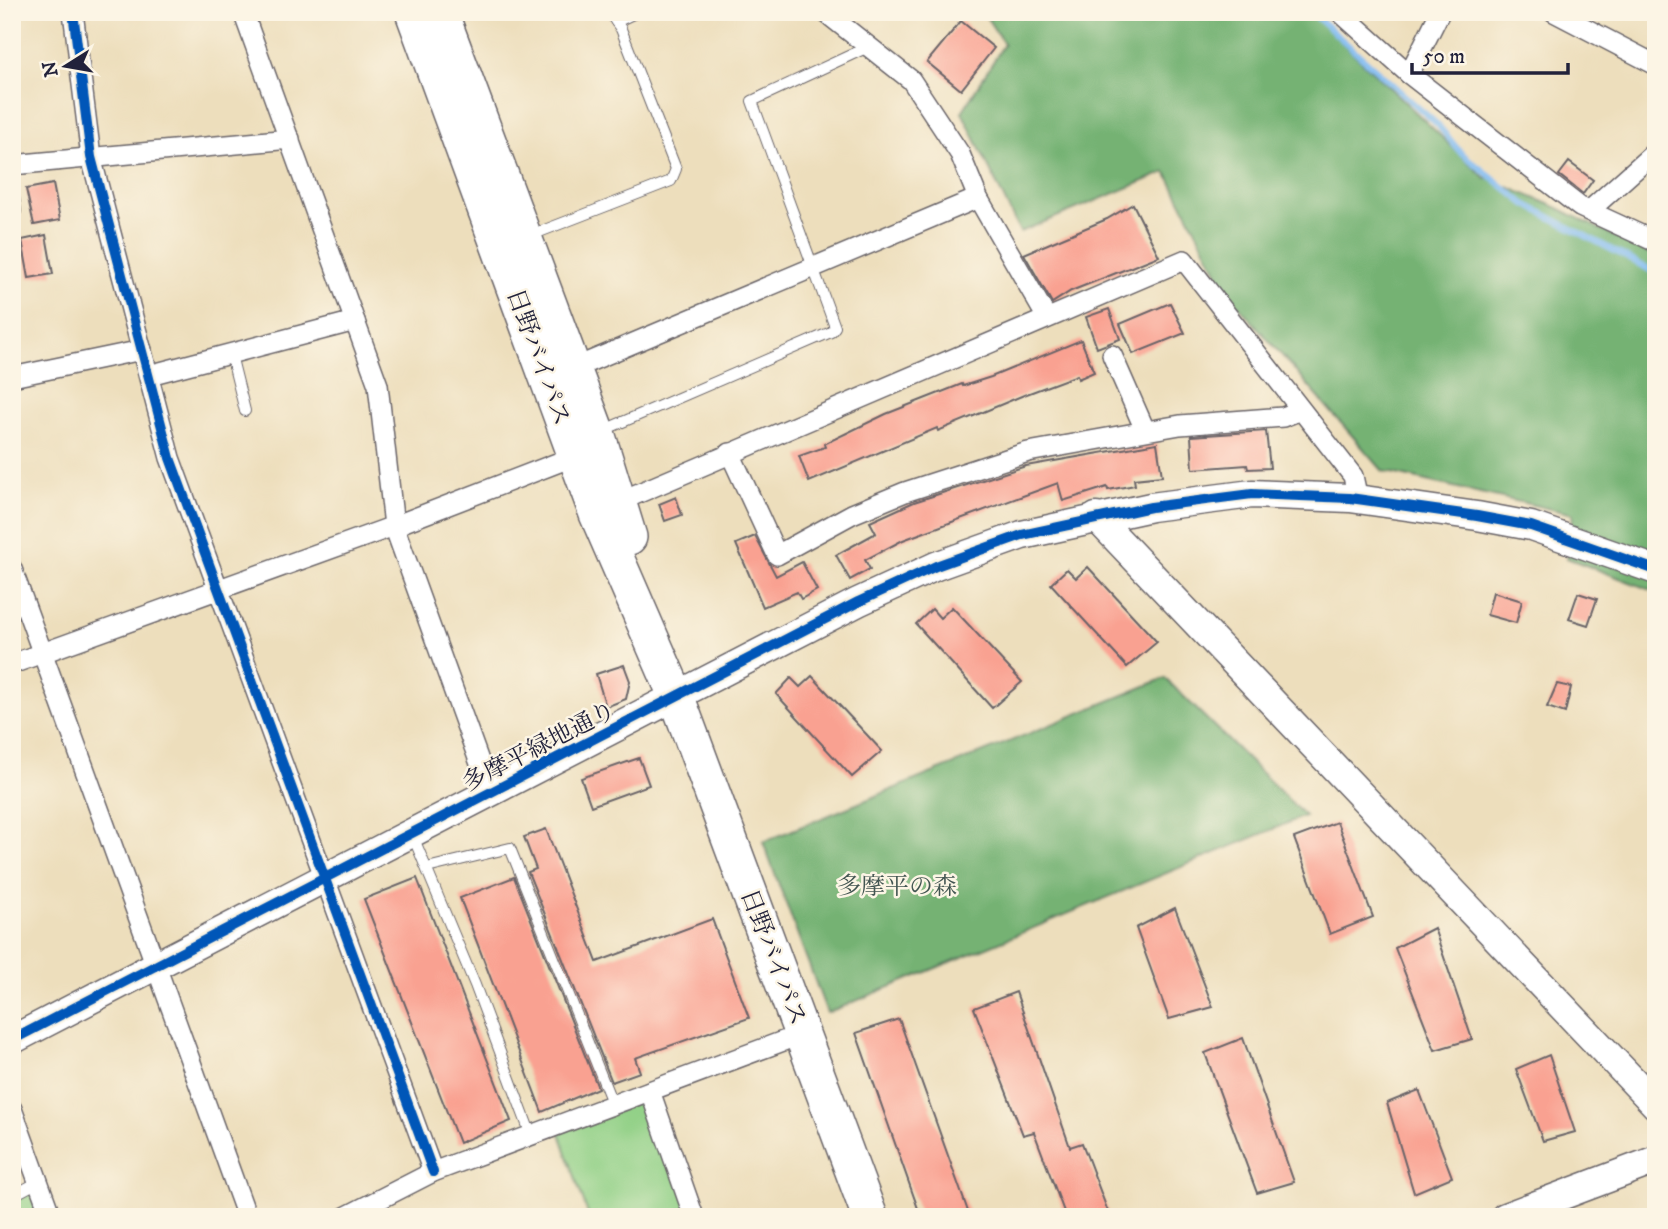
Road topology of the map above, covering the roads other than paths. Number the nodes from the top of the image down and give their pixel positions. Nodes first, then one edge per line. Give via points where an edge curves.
1 (73, 12) edge
2 (243, 12) edge
3 (413, 12) edge
4 (440, 12) edge
5 (609, 12) edge
6 (637, 12) edge
7 (825, 12) edge
8 (1340, 12) edge
9 (1440, 12) edge
10 (1554, 12) edge
11 (616, 22) junction
12 (868, 47) junction
13 (1656, 65) edge
14 (1409, 74) junction
15 (290, 139) junction
16 (1656, 151) edge
17 (91, 157) junction
18 (12, 164) edge
19 (12, 183) edge
20 (978, 198) junction
21 (1590, 210) junction
22 (16, 211) dead end
23 (524, 239) junction
24 (1656, 242) edge
25 (812, 267) junction
26 (1047, 318) junction
27 (355, 321) junction
28 (142, 350) junction
29 (231, 355) junction
30 (1112, 355) dead end
31 (572, 369) junction
32 (149, 375) junction
33 (12, 377) edge
34 (1301, 410) junction
35 (245, 411) dead end
36 (1145, 430) junction
37 (586, 444) junction
38 (730, 453) junction
39 (1358, 499) junction
40 (618, 502) junction
41 (1096, 517) junction
42 (394, 526) junction
43 (12, 569) edge
44 (1656, 570) edge
45 (219, 590) junction
46 (43, 654) junction
47 (12, 664) edge
48 (677, 698) junction
49 (491, 794) junction
50 (411, 834) junction
51 (427, 868) junction
52 (324, 880) junction
53 (157, 966) junction
54 (802, 1034) junction
55 (12, 1040) edge
56 (650, 1091) junction
57 (613, 1105) junction
58 (1656, 1105) edge
59 (12, 1109) edge
60 (531, 1135) junction
61 (1656, 1160) edge
62 (433, 1172) junction
63 (38, 1182) junction
64 (12, 1196) edge
65 (51, 1217) edge
66 (247, 1217) edge
67 (345, 1217) edge
68 (694, 1217) edge
69 (870, 1217) edge
70 (1505, 1217) edge

1 - 17 street
2 - 15 street
3 - 37 highway, 日野バイパス
4 - 23 highway, 日野バイパス
5 - 11 lane
6 - 11 lane
7 - 12 street
8 - 14 street
9 - 14 street
10 - 13 street
11 - 23 lane via 676,169 671,181
12 - 20 street via 911,80 960,154
12 - 25 lane via 752,101
14 - 21 street via 1580,207
15 - 17 street
15 - 27 street
16 - 21 street
17 - 18 street
17 - 28 street
19 - 22 lane
20 - 25 street
20 - 26 street
21 - 24 street
23 - 31 highway, 日野バイパス
25 - 31 street
25 - 37 lane via 835,327 831,332
26 - 34 street via 1184,260
26 - 38 street
27 - 29 street
27 - 42 street via 378,385
28 - 32 street
28 - 33 street
29 - 32 street
29 - 35 lane
30 - 36 street
31 - 37 highway, 日野バイパス
32 - 45 street via 170,458
34 - 36 street via 1283,417
34 - 39 street via 1353,476
36 - 38 street via 1028,452 962,472 852,514 776,555
37 - 40 highway, 日野バイパス
37 - 42 street
37 - 48 highway, 日野バイパス
38 - 40 street
39 - 41 street, 多摩平緑地通り via 1252,494
39 - 44 street, 多摩平緑地通り via 1531,526
40 - 48 highway, 日野バイパス
41 - 48 street, 多摩平緑地通り via 1022,535 936,566
41 - 58 street
42 - 45 street
42 - 49 street
43 - 46 street
45 - 46 street
45 - 52 street
46 - 47 street
46 - 53 street
48 - 49 street, 多摩平緑地通り
48 - 54 highway, 日野バイパス
49 - 50 street, 多摩平緑地通り
50 - 51 lane
50 - 52 street, 多摩平緑地通り
51 - 57 lane via 510,848
51 - 60 lane
52 - 53 street, 多摩平緑地通り
52 - 62 street
53 - 55 street, 多摩平緑地通り
53 - 66 street
54 - 56 street
54 - 69 highway, 日野バイパス
56 - 57 street
56 - 68 street
57 - 60 street
59 - 63 street
60 - 62 street
61 - 70 street
62 - 67 street
63 - 64 lane
63 - 65 street

